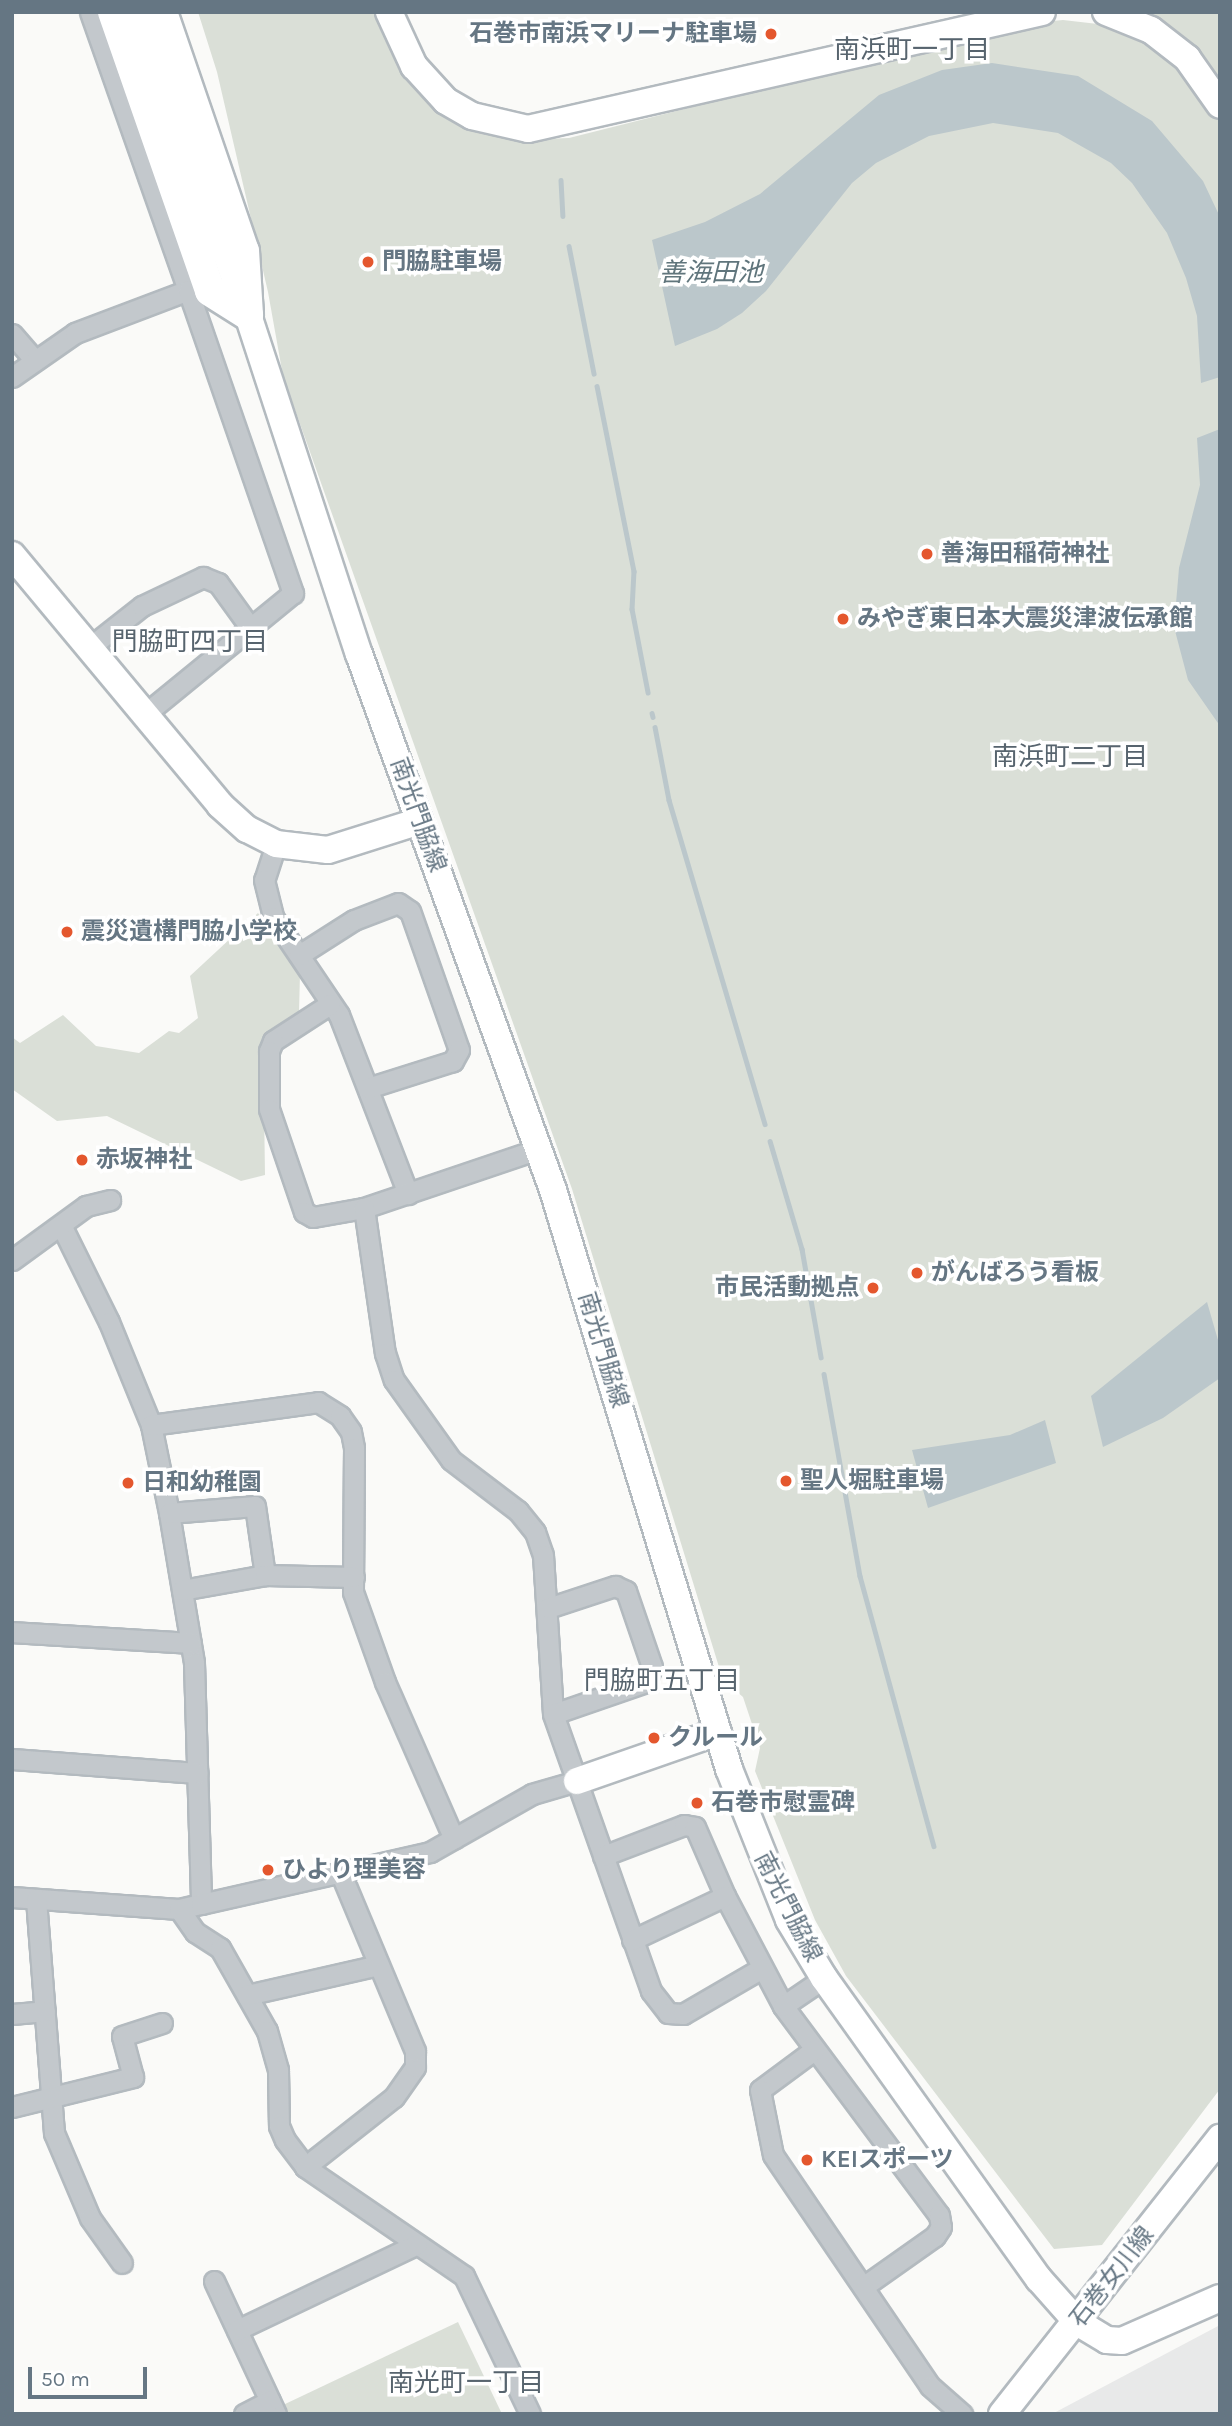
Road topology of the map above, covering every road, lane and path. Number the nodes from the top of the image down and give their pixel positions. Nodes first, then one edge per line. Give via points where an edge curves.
1 (90, 12) edge
2 (113, 12) edge
3 (139, 12) edge
4 (162, 12) edge
5 (389, 12) edge
6 (1042, 12) edge
7 (1106, 12) edge
8 (1220, 105) edge
9 (188, 290) junction
10 (248, 315) junction
11 (12, 334) edge
12 (35, 360) junction
13 (12, 377) edge
14 (12, 555) edge
15 (251, 629) junction
16 (90, 647) junction
17 (145, 714) junction
18 (420, 821) junction
19 (276, 844) junction
20 (299, 954) junction
21 (330, 1004) junction
22 (368, 1088) junction
23 (538, 1149) junction
24 (408, 1194) junction
25 (110, 1200) dead end
26 (364, 1208) junction
27 (61, 1225) junction
28 (12, 1260) edge
29 (151, 1425) junction
30 (169, 1513) junction
31 (265, 1575) junction
32 (354, 1577) junction
33 (182, 1590) junction
34 (548, 1608) junction
35 (12, 1632) edge
36 (191, 1643) junction
37 (554, 1714) junction
38 (718, 1732) junction
39 (12, 1759) edge
40 (197, 1773) junction
41 (576, 1781) junction
42 (454, 1839) junction
43 (603, 1856) junction
44 (340, 1872) junction
45 (725, 1896) junction
46 (12, 1897) edge
47 (36, 1899) junction
48 (201, 1904) junction
49 (179, 1909) junction
50 (632, 1940) junction
51 (379, 1965) junction
52 (762, 1968) junction
53 (824, 1978) junction
54 (247, 1996) junction
55 (783, 2006) junction
56 (45, 2011) junction
57 (12, 2014) edge
58 (162, 2023) dead end
59 (814, 2050) junction
60 (52, 2099) junction
61 (12, 2107) edge
62 (1220, 2138) edge
63 (305, 2167) junction
64 (417, 2244) junction
65 (122, 2263) dead end
66 (214, 2281) dead end
67 (863, 2287) junction
68 (1220, 2298) edge
69 (1077, 2322) junction
70 (237, 2330) junction
71 (273, 2408) edge
72 (244, 2414) edge
73 (530, 2414) edge
74 (962, 2414) edge
75 (1002, 2414) edge

1 - 9 street
2 - 10 main road via 210,291
3 - 10 street, 南光門脇線
4 - 10 main road via 244,251
5 - 6 street via 414,66 446,101 472,116 528,129
7 - 8 street via 1152,30 1187,58
9 - 12 street via 75,333
9 - 15 street via 293,593
10 - 18 street, 南光門脇線 via 347,619
11 - 12 street
12 - 13 street
14 - 16 street
15 - 16 street via 218,583 203,577 142,606
15 - 17 street
16 - 17 street
17 - 19 street via 231,816
18 - 19 street via 339,848 305,850
18 - 23 street, 南光門脇線
19 - 20 street via 264,880 265,896 272,917
20 - 21 street
20 - 22 street via 354,920 398,903 410,911 459,1050 453,1061
21 - 22 street via 339,1015
21 - 26 street via 273,1041 269,1110 304,1212 313,1217
22 - 24 street
23 - 24 street
23 - 38 street, 南光門脇線 via 620,1401
24 - 26 street
25 - 27 street via 86,1206
26 - 34 street via 385,1353 394,1380 451,1460 519,1511 535,1532 543,1555
27 - 28 street
27 - 29 street via 109,1322
29 - 30 street
29 - 32 street via 318,1402 328,1406 351,1432 354,1448
30 - 31 street via 255,1506
30 - 33 street
31 - 32 street
31 - 33 street
32 - 42 street via 353,1592 385,1682
33 - 36 street
34 - 37 street
34 - 37 street via 615,1586 626,1591 652,1667 646,1682
35 - 36 street
36 - 40 street
37 - 41 street
38 - 41 street
38 - 53 street, 南光門脇線 via 765,1869
39 - 40 street
40 - 48 street
41 - 42 street via 532,1794
41 - 43 street
42 - 44 street via 414,1857
43 - 45 street via 684,1825 695,1827
43 - 50 street
44 - 48 street
44 - 51 street
45 - 50 street
45 - 52 street
46 - 47 street
47 - 49 street
47 - 56 street
48 - 49 street
49 - 54 street via 195,1932 220,1948
50 - 52 street via 651,1991 668,2012 683,2014
51 - 54 street
51 - 63 street via 415,2051 415,2067 394,2097
52 - 55 street
53 - 55 street
53 - 69 street, 南光門脇線 via 1039,2280
54 - 63 street via 267,2031 278,2070 279,2126
55 - 59 street
56 - 57 street
56 - 60 street
58 - 60 street via 122,2036 133,2077
59 - 67 street via 760,2090 773,2155
59 - 67 street via 939,2215 941,2227 935,2236
60 - 61 street
60 - 65 street via 54,2133 90,2218
62 - 69 street, 石巻女川線
63 - 64 street
64 - 70 street
64 - 73 street via 464,2276
66 - 70 street
67 - 74 street via 930,2386
68 - 69 street, 南光門脇線 via 1122,2341 1107,2340
69 - 75 street, 石巻女川線
70 - 71 street
71 - 72 street

